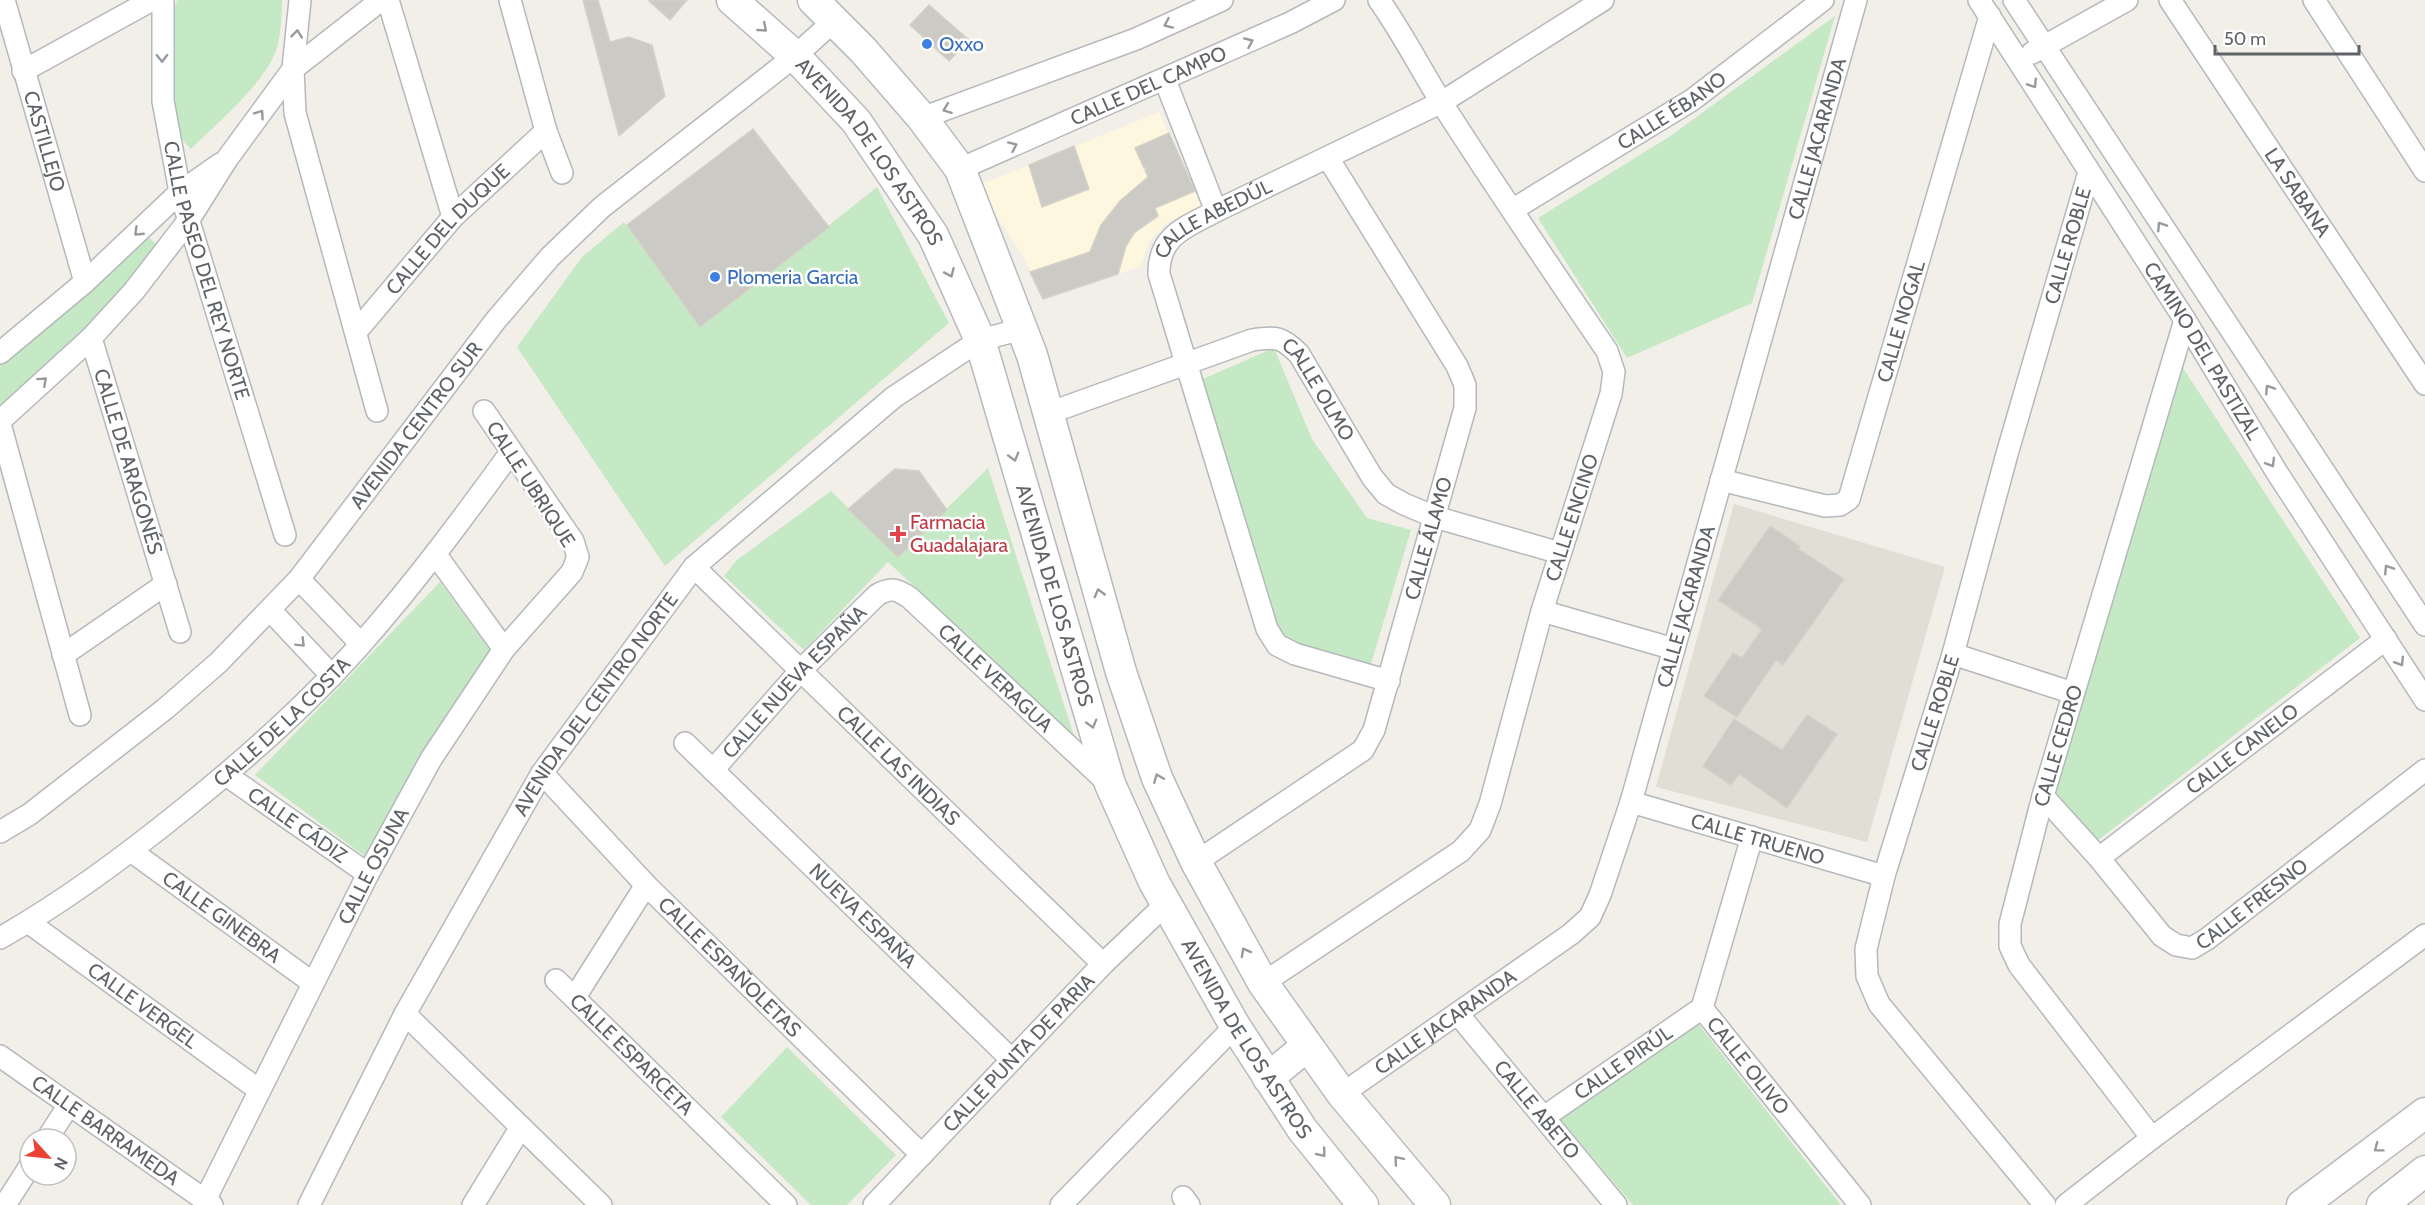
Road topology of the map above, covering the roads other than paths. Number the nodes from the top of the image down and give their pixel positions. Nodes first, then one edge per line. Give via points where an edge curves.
1 (4, 0) edge
2 (152, 0) edge
3 (163, 0) edge
4 (300, 0) edge
5 (381, 0) edge
6 (388, 0) edge
7 (510, 0) edge
8 (732, 0) edge
9 (1221, 0) edge
10 (1334, 0) edge
11 (1379, 0) edge
12 (1604, 0) edge
13 (1823, 0) edge
14 (1856, 0) edge
15 (2014, 0) edge
16 (2127, 0) edge
17 (2170, 0) edge
18 (2314, 0) edge
19 (1984, 8) edge
20 (824, 10) edge
21 (2043, 47) junction
22 (795, 56) junction
23 (2018, 60) junction
24 (293, 69) junction
25 (23, 71) junction
26 (1165, 80) junction
27 (1442, 102) junction
28 (922, 118) junction
29 (546, 130) junction
30 (1328, 158) junction
31 (226, 159) junction
32 (960, 169) junction
33 (2425, 171) edge
34 (2090, 172) junction
35 (562, 173) dead end
36 (180, 192) junction
37 (1512, 210) junction
38 (1216, 211) junction
39 (453, 217) junction
40 (188, 221) junction
41 (85, 282) junction
42 (2185, 320) junction
43 (1022, 329) junction
44 (356, 332) junction
45 (91, 338) junction
46 (980, 340) junction
47 (0, 353) edge
48 (1188, 365) junction
49 (2425, 384) edge
50 (377, 411) dead end
51 (484, 411) dead end
52 (1049, 413) junction
53 (0, 422) edge
54 (511, 452) junction
55 (1721, 480) junction
56 (1435, 517) junction
57 (285, 535) dead end
58 (1560, 553) junction
59 (436, 555) junction
60 (578, 557) joint
61 (694, 567) junction
62 (299, 579) junction
63 (166, 584) junction
64 (877, 594) joint
65 (270, 610) junction
66 (1542, 611) junction
67 (2423, 619) edge
68 (180, 632) dead end
69 (2386, 639) junction
70 (361, 644) junction
71 (504, 649) junction
72 (1674, 649) junction
73 (1953, 654) junction
74 (63, 655) junction
75 (801, 670) junction
76 (332, 676) junction
77 (1389, 681) junction
78 (2073, 693) junction
79 (2425, 700) edge
80 (80, 716) dead end
81 (685, 743) dead end
82 (713, 770) junction
83 (2425, 770) edge
84 (543, 773) junction
85 (226, 775) junction
86 (1110, 784) junction
87 (2043, 796) junction
88 (1631, 802) junction
89 (0, 832) edge
90 (1752, 837) junction
91 (131, 851) junction
92 (2099, 858) junction
93 (1196, 862) junction
94 (368, 874) junction
95 (1884, 876) junction
96 (646, 885) junction
97 (1166, 904) junction
98 (28, 922) junction
99 (2425, 935) edge
100 (0, 938) edge
101 (1103, 964) junction
102 (556, 980) dead end
103 (313, 983) junction
104 (1263, 983) junction
105 (575, 997) junction
106 (1702, 1008) junction
107 (405, 1014) junction
108 (1458, 1014) junction
109 (1235, 1026) junction
110 (1307, 1046) junction
111 (0, 1056) edge
112 (1012, 1060) junction
113 (1268, 1078) junction
114 (259, 1090) junction
115 (1342, 1094) junction
116 (69, 1105) junction
117 (2425, 1113) edge
118 (1544, 1117) junction
119 (55, 1127) edge
120 (521, 1127) junction
121 (2152, 1138) junction
122 (922, 1155) junction
123 (2425, 1171) edge
124 (18, 1185) edge
125 (208, 1203) edge
126 (1857, 1204) edge
127 (5, 1205) edge
128 (309, 1205) edge
129 (473, 1205) edge
130 (601, 1205) edge
131 (786, 1205) edge
132 (874, 1205) edge
133 (1061, 1205) edge
134 (1363, 1205) edge
135 (1435, 1205) edge
136 (1616, 1205) edge
137 (2045, 1205) edge
138 (2066, 1205) edge
139 (2302, 1205) edge
140 (2382, 1205) edge

1 - 25 street, CASTILLEJO
2 - 25 street
3 -> 36 street, CALLE PASEO DEL REY NORTE via 163,101
24 -> 4 street
5 - 24 street
6 - 39 street
7 - 29 street
8 -> 22 main road, AVENIDA DE LOS ASTROS
9 -> 28 street via 1136,39
26 -> 10 street, CALLE DEL CAMPO
11 - 27 street, CALLE ENCINO
12 - 27 street, CALLE ABEDÚL
13 - 37 street, CALLE ÉBANO via 1692,100
14 - 55 street, CALLE JACARANDA
15 - 21 street, CAMINO DEL PASTIZAL
16 - 21 street
17 - 49 street, LA SABANA
18 - 33 street
19 - 23 street, CAMINO DEL PASTIZAL
19 - 55 street, CALLE NOGAL via 1849,499 1840,506 1825,506
20 - 22 street, AVENIDA CENTRO SUR
20 - 28 main road
21 - 23 street
67 -> 21 street, CAMINO DEL PASTIZAL
22 -> 46 main road, AVENIDA DE LOS ASTROS via 856,121 933,235
22 - 62 street, AVENIDA CENTRO SUR via 602,207 549,257 496,320
23 -> 34 street, CAMINO DEL PASTIZAL
31 -> 24 street
24 - 44 street via 295,113
25 - 41 street, CASTILLEJO
32 -> 26 street, CALLE DEL CAMPO
26 - 38 street
27 - 30 street, CALLE ABEDÚL
27 - 37 street, CALLE ENCINO
28 - 32 main road
29 - 35 street
29 - 39 street, CALLE DEL DUQUE
30 - 38 street, CALLE ABEDÚL
30 - 56 street, CALLE ÁLAMO via 1457,366 1465,386 1465,408
31 - 36 street
31 - 40 street
32 - 43 main road
34 - 42 street, CAMINO DEL PASTIZAL
34 - 73 street, CALLE ROBLE
36 - 40 street, CALLE PASEO DEL REY NORTE
36 -> 41 street
37 - 58 street, CALLE ENCINO via 1607,351 1614,372 1611,394
38 - 48 street, CALLE ABEDÚL via 1169,239 1159,262 1159,274
39 - 44 street, CALLE DEL DUQUE
40 - 45 street via 134,291
40 - 57 street, CALLE PASEO DEL REY NORTE
41 - 47 street
42 -> 69 street, CAMINO DEL PASTIZAL via 2276,471
42 - 78 street, CALLE CEDRO
43 - 46 street, AVENIDA DEL CENTRO NORTE
43 - 52 main road
44 - 50 street
53 -> 45 street
45 - 63 street, CALLE DE ARAGONÉS
46 - 61 street, AVENIDA DEL CENTRO NORTE via 871,415
46 -> 86 main road, AVENIDA DE LOS ASTROS
48 - 52 street, CALLE OLMO
48 - 56 street, CALLE OLMO via 1252,340 1270,336 1286,341 1299,354 1371,477 1386,494
48 - 77 street, CALLE ABEDÚL via 1267,629 1277,645 1295,654
51 - 54 street, CALLE UBRIQUE
93 -> 52 main road via 1157,778 1121,672
53 - 74 street
54 - 59 street, CALLE DE LA COSTA
54 - 60 street, CALLE UBRIQUE via 573,541
55 - 72 street, CALLE JACARANDA
56 - 58 street, CALLE OLMO
56 - 77 street, CALLE ÁLAMO
58 - 66 street, CALLE ENCINO
59 - 70 street, CALLE DE LA COSTA
59 - 71 street
60 - 71 street, CALLE OSUNA via 572,572
61 - 75 street, CALLE LAS INDIAS
61 - 84 street, AVENIDA DEL CENTRO NORTE
62 - 65 street, AVENIDA CENTRO SUR
62 - 70 street
63 - 68 street, CALLE DE ARAGONÉS
63 - 74 street
64 - 75 street, CALLE NUEVA ESPAÑA
64 - 86 street, CALLE VERAGUA via 898,589 910,598
65 -> 76 street
65 - 89 street, AVENIDA CENTRO SUR via 165,709 30,814
66 - 72 street
66 - 104 street, CALLE ENCINO via 1480,830 1461,851
69 -> 79 street, CAMINO DEL PASTIZAL
69 - 92 street, CALLE CANELO
70 - 76 street, CALLE DE LA COSTA
71 - 94 street, CALLE OSUNA via 431,759
72 - 88 street, CALLE JACARANDA
73 - 78 street
73 - 95 street, CALLE ROBLE
74 - 80 street
75 - 82 street, CALLE NUEVA ESPAÑA
75 - 101 street, CALLE LAS INDIAS
76 - 85 street, CALLE DE LA COSTA
77 - 93 street, CALLE ÁLAMO via 1374,730 1363,750
78 - 87 street, CALLE CEDRO
81 - 82 street, NUEVA ESPAÑA
82 - 112 street, NUEVA ESPAÑA
83 - 92 street, CALLE FRESNO via 2192,948 2176,945 2162,936
84 - 96 street, CALLE ESPAÑOLETAS
84 - 107 street, AVENIDA DEL CENTRO NORTE
85 - 91 street, CALLE DE LA COSTA
85 - 94 street, CALLE CÁDIZ
86 - 97 main road, AVENIDA DE LOS ASTROS
87 - 92 street, CALLE FRESNO
87 - 121 street, CALLE CEDRO via 2010,924 2010,946 2019,965
88 - 90 street, CALLE TRUENO
88 - 108 street, CALLE JACARANDA via 1590,917
90 - 95 street, CALLE TRUENO
90 - 106 street, CALLE OLIVO
91 - 98 street, CALLE DE LA COSTA
91 - 103 street, CALLE GINEBRA
104 -> 93 main road
94 - 103 street, CALLE OSUNA
95 - 137 street, CALLE ROBLE via 1866,949 1867,976 1879,1004
96 - 105 street, CALLE ESPARCETA
96 - 122 street, CALLE ESPAÑOLETAS
97 - 101 street, CALLE PUNTA DE PARIA
97 - 109 main road, AVENIDA DE LOS ASTROS
98 - 100 street, CALLE DE LA COSTA
98 - 114 street, CALLE VERGEL
99 - 121 street
101 - 112 street, CALLE PUNTA DE PARIA
102 - 105 street
103 - 114 street, CALLE OSUNA
104 - 110 main road
105 - 131 street, CALLE ESPARCETA
106 - 118 street, CALLE PIRÚL
106 - 126 street, CALLE OLIVO
107 - 120 street
107 - 128 street, AVENIDA DEL CENTRO NORTE
108 - 115 street, CALLE JACARANDA
108 - 118 street, CALLE ABETO
109 - 113 main road, AVENIDA DE LOS ASTROS
109 - 133 street
110 - 113 main road
110 - 115 main road
111 - 116 street, CALLE BARRAMEDA
112 - 122 street, CALLE PUNTA DE PARIA
113 -> 134 main road, AVENIDA DE LOS ASTROS via 1302,1129
114 - 125 street, CALLE OSUNA
135 -> 115 main road
116 - 119 street
116 - 125 street, CALLE BARRAMEDA
117 -> 139 main road
118 - 136 street, CALLE ABETO
120 - 129 street
120 - 130 street
121 - 138 street
122 - 132 street, CALLE PUNTA DE PARIA
123 - 140 main road
124 - 127 street

